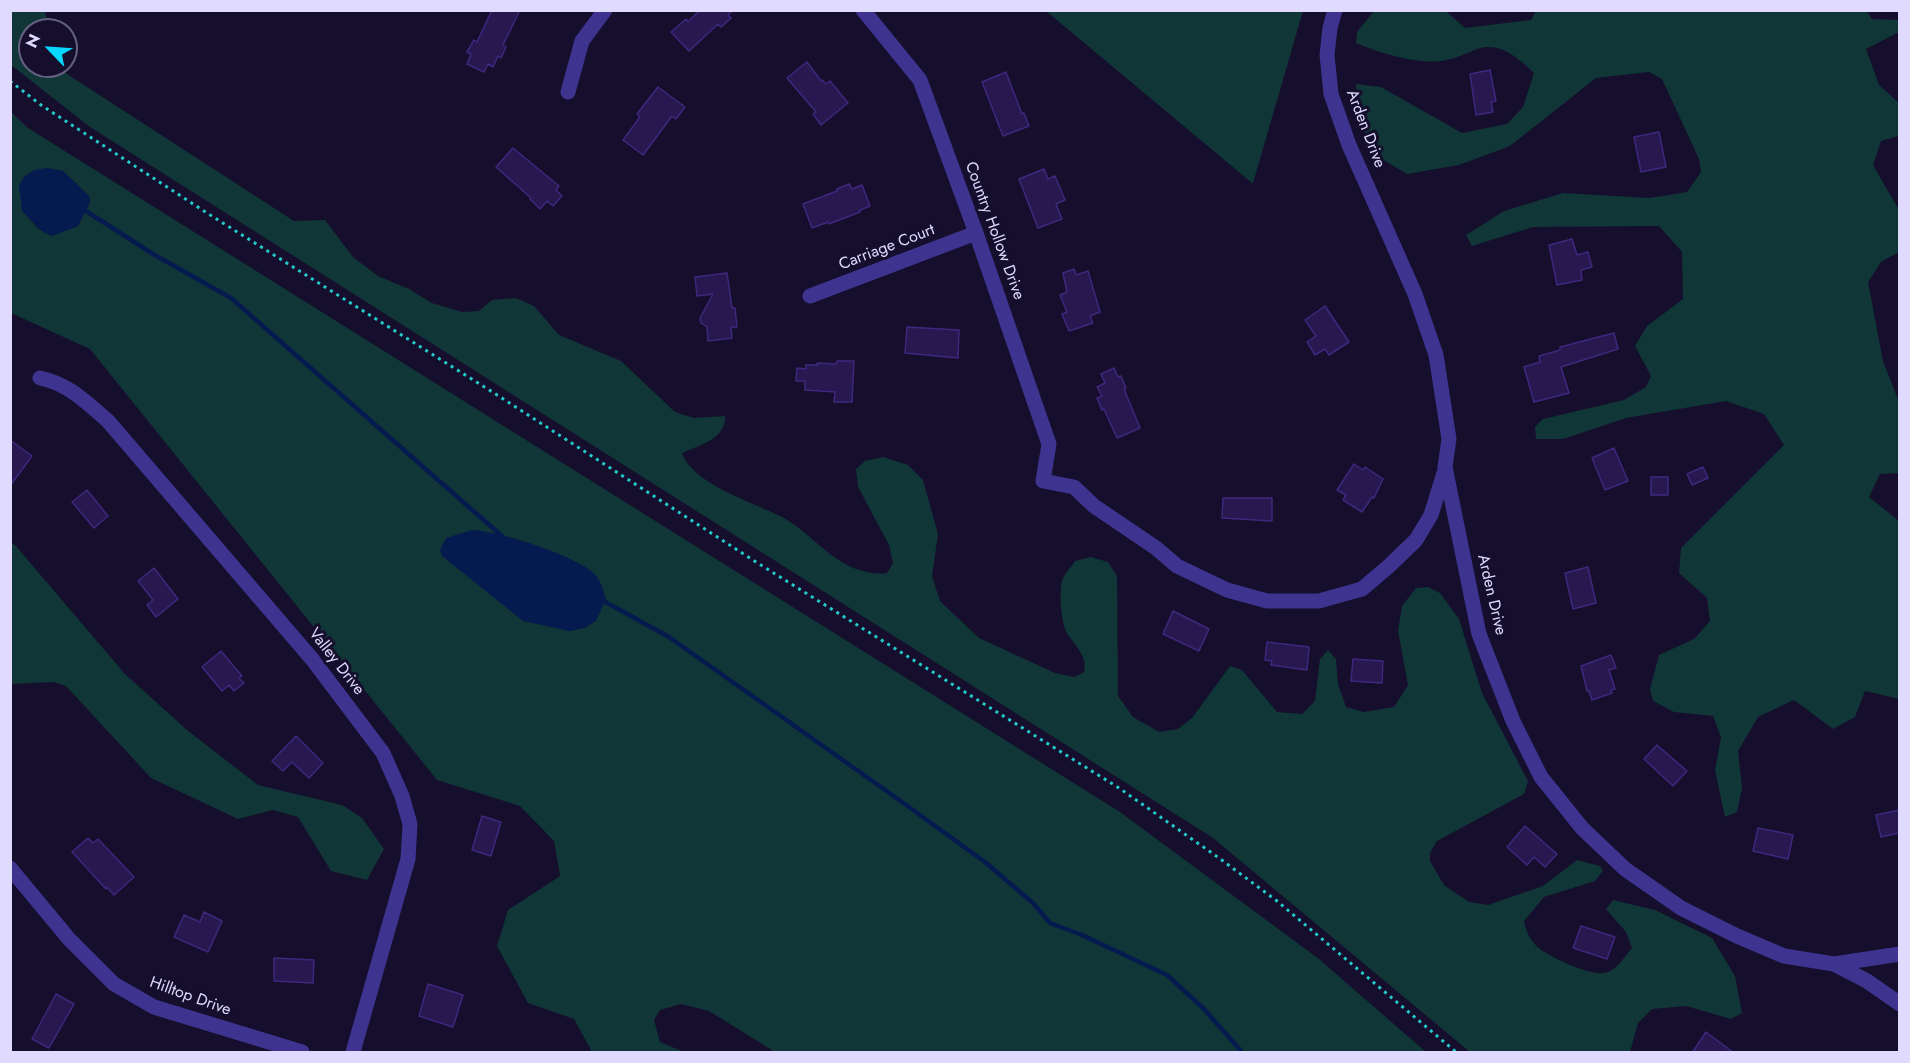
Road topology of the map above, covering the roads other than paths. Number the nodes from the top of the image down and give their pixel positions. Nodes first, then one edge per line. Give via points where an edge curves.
1 (604, 10) edge
2 (863, 10) edge
3 (1335, 10) edge
4 (568, 92) dead end
5 (976, 233) junction
6 (810, 296) dead end
7 (40, 378) dead end
8 (1445, 467) junction
9 (10, 868) edge
10 (1899, 954) edge
11 (1834, 964) junction
12 (1899, 1004) edge
13 (302, 1053) edge
14 (353, 1053) edge

1 - 4 street via 582,41
2 - 5 street, Country Hollow Drive via 920,80
3 - 8 street, Arden Drive via 1327,55 1331,94 1349,145 1415,294 1436,355 1449,439
5 - 6 street, Carriage Court
5 - 8 street, Country Hollow Drive via 1049,444 1043,481 1074,487 1177,566 1227,590 1267,601 1319,601 1362,589 1416,540 1431,515
7 - 14 street, Valley Drive via 76,392 108,421 312,659 383,753 410,824 408,859
8 - 11 street, Arden Drive via 1479,634 1513,721 1541,777 1582,828 1625,869 1681,908 1785,956
9 - 13 street, Hilltop Drive via 69,939 114,984 154,1007
10 - 11 street, Arden Drive
11 - 12 street

